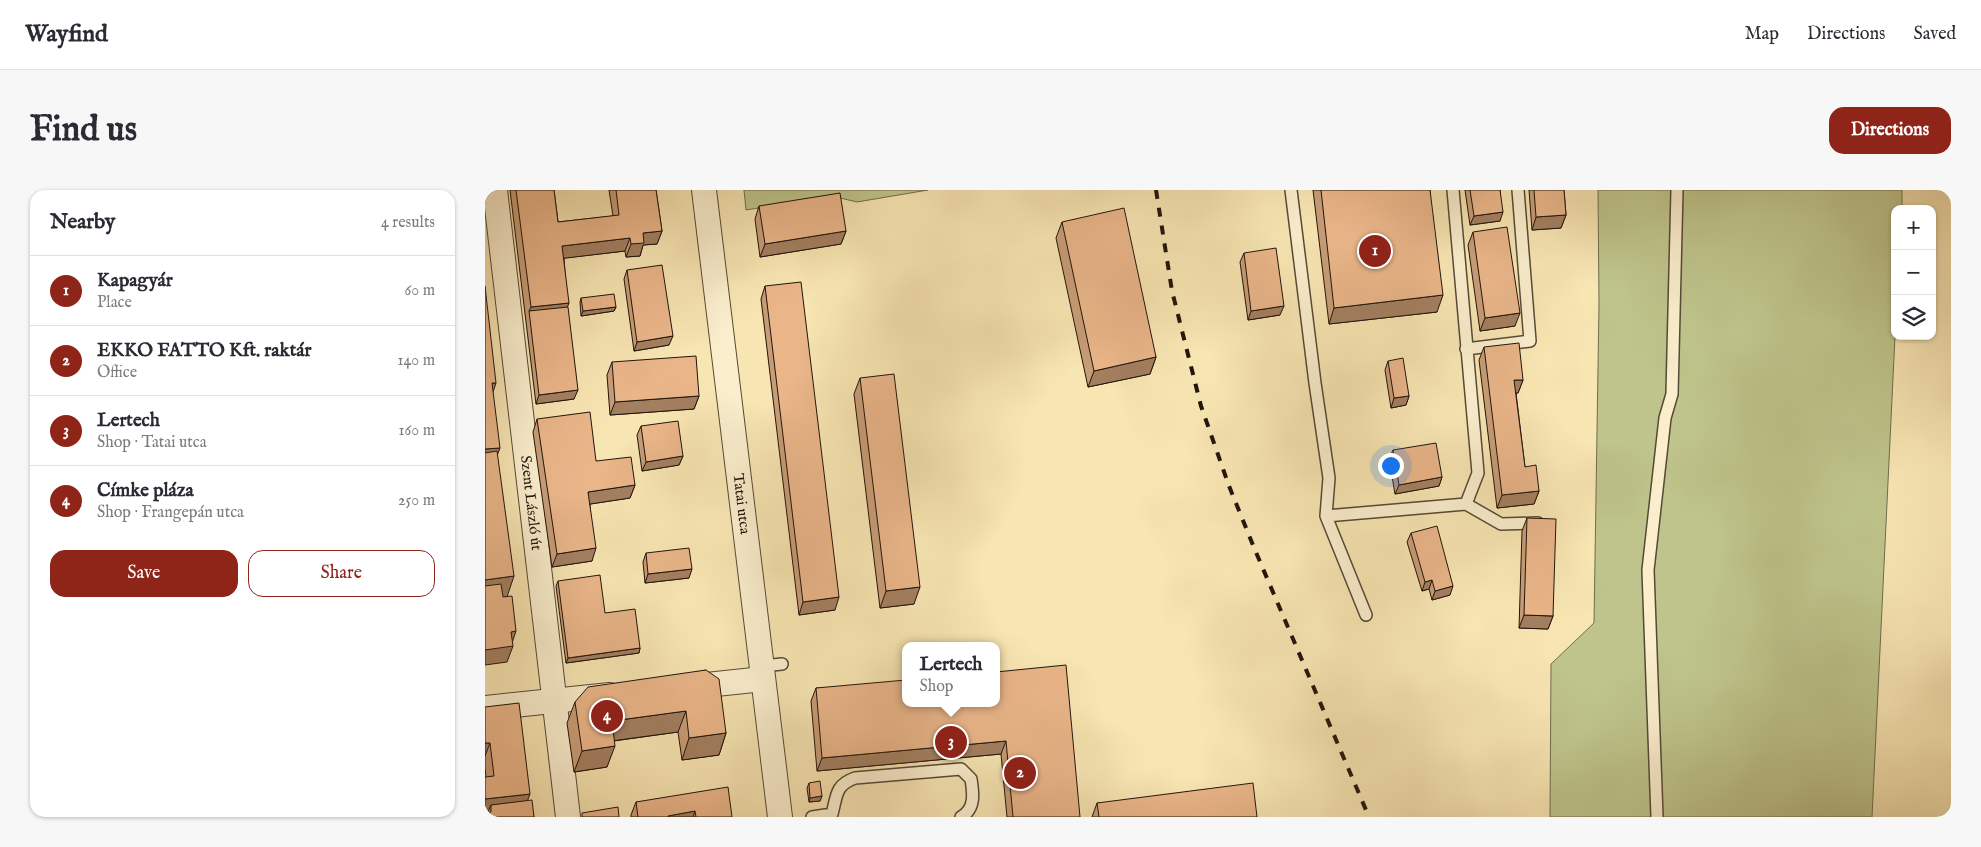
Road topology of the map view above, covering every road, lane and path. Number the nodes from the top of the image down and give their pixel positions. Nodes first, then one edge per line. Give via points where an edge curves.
1 (495, 190) edge
2 (704, 190) edge
3 (1291, 190) edge
4 (1453, 190) edge
5 (1518, 190) edge
6 (1677, 190) edge
7 (1466, 349) junction
8 (1466, 504) junction
9 (1326, 516) junction
10 (1547, 523) edge
11 (1366, 615) dead end
12 (769, 670) junction
13 (664, 690) edge
14 (634, 693) edge
15 (555, 701) junction
16 (485, 708) edge
17 (833, 816) edge
18 (967, 816) edge
19 (568, 817) edge
20 (780, 817) edge
21 (812, 817) edge
22 (1657, 817) edge

1 - 15 street, Szent László út
2 - 12 street, Tatai utca
3 - 9 lane via 1329,478
4 - 7 lane
5 - 7 lane via 1531,341
6 - 22 lane via 1672,394 1665,418 1648,570
7 - 8 lane via 1478,473
8 - 9 lane
8 - 10 lane via 1501,524
9 - 11 lane
12 - 13 street
12 - 20 street, Tatai utca
14 - 15 street
15 - 16 street
15 - 19 street, Szent László út
17 - 18 lane via 838,789 846,781 961,769 971,779 973,801
17 - 21 lane

